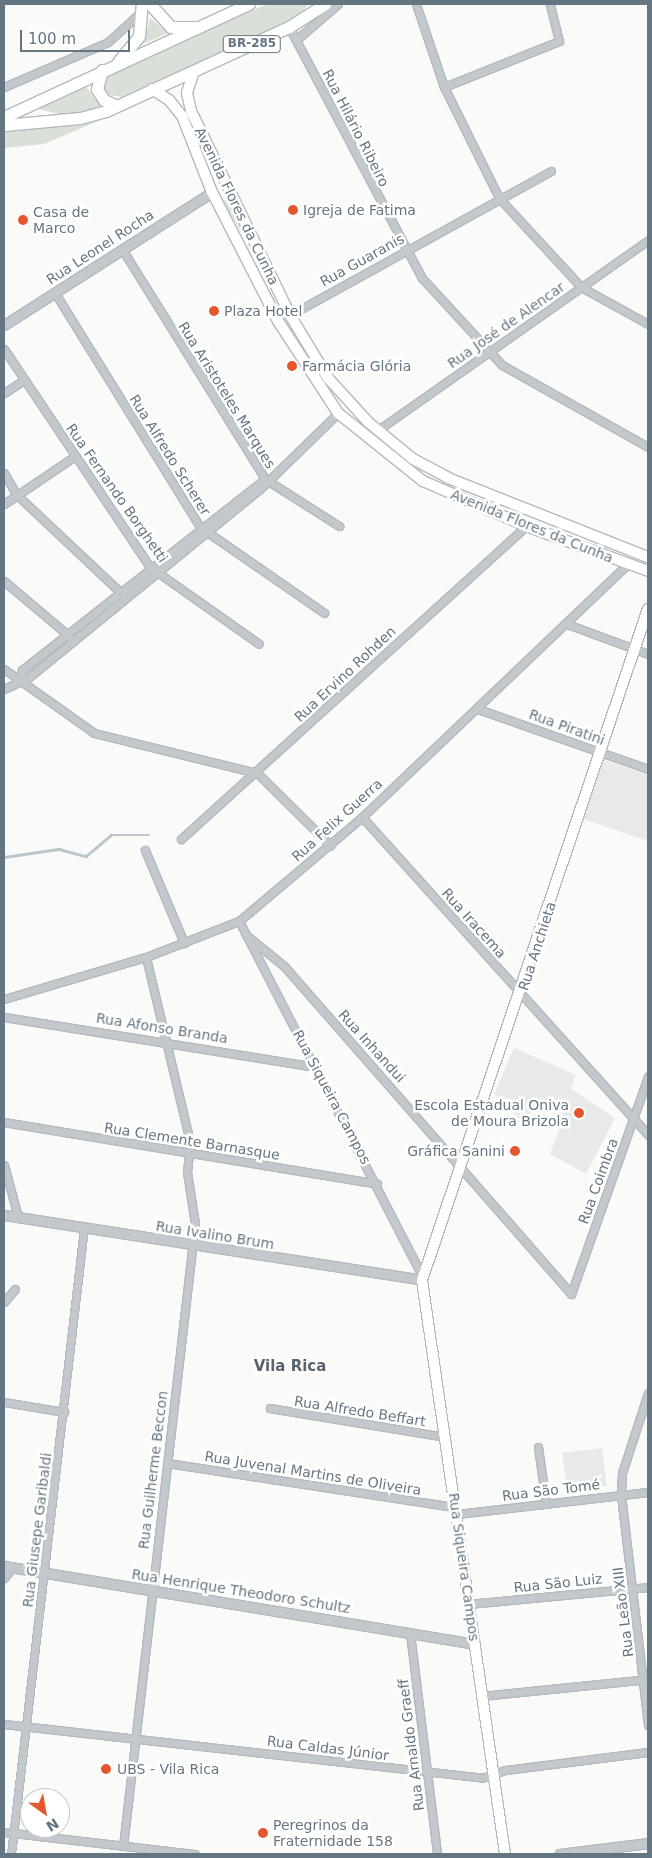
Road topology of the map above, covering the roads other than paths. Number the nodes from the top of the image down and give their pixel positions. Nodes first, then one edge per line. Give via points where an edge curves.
1 (250, 4) edge
2 (312, 4) edge
3 (325, 4) edge
4 (338, 4) edge
5 (416, 4) edge
6 (550, 4) edge
7 (145, 6) edge
8 (311, 16) junction
9 (200, 27) junction
10 (289, 27) junction
11 (296, 40) junction
12 (118, 62) junction
13 (102, 70) junction
14 (194, 71) junction
15 (4, 87) edge
16 (444, 87) junction
17 (152, 89) junction
18 (117, 106) junction
19 (4, 117) edge
20 (4, 125) edge
21 (551, 171) dead end
22 (227, 183) junction
23 (212, 192) junction
24 (499, 198) junction
25 (648, 240) edge
26 (122, 249) junction
27 (405, 250) junction
28 (581, 287) junction
29 (55, 293) junction
30 (290, 315) junction
31 (648, 324) edge
32 (4, 325) edge
33 (4, 348) edge
34 (488, 353) junction
35 (24, 380) junction
36 (4, 394) edge
37 (338, 413) junction
38 (368, 422) junction
39 (355, 429) junction
40 (378, 430) junction
41 (648, 447) edge
42 (75, 456) junction
43 (4, 473) edge
44 (265, 479) junction
45 (16, 494) junction
46 (4, 504) edge
47 (339, 526) dead end
48 (526, 526) junction
49 (200, 527) junction
50 (206, 532) junction
51 (648, 557) edge
52 (629, 563) junction
53 (150, 567) junction
54 (648, 571) edge
55 (156, 573) junction
56 (4, 581) edge
57 (120, 592) junction
58 (126, 598) junction
59 (648, 610) edge
60 (324, 613) dead end
61 (567, 624) junction
62 (67, 634) junction
63 (74, 640) junction
64 (259, 644) dead end
65 (635, 649) junction
66 (648, 654) edge
67 (4, 669) edge
68 (19, 680) junction
69 (4, 689) edge
70 (478, 709) junction
71 (600, 752) junction
72 (648, 769) edge
73 (257, 773) junction
74 (362, 817) junction
75 (181, 839) dead end
76 (330, 845) junction
77 (145, 850) dead end
78 (239, 921) junction
79 (246, 936) junction
80 (184, 943) junction
81 (146, 958) junction
82 (522, 993) junction
83 (4, 999) edge
84 (4, 1017) edge
85 (165, 1041) junction
86 (316, 1067) junction
87 (648, 1076) edge
88 (634, 1118) junction
89 (4, 1122) edge
90 (648, 1135) edge
91 (188, 1153) junction
92 (460, 1164) junction
93 (4, 1165) edge
94 (377, 1184) junction
95 (4, 1215) edge
96 (18, 1217) junction
97 (84, 1228) junction
98 (193, 1246) junction
99 (422, 1278) junction
100 (15, 1289) dead end
101 (571, 1294) joint
102 (4, 1302) edge
103 (648, 1393) edge
104 (4, 1402) edge
105 (270, 1408) dead end
106 (64, 1412) junction
107 (446, 1437) junction
108 (538, 1447) dead end
109 (167, 1463) junction
110 (648, 1492) edge
111 (622, 1495) junction
112 (546, 1503) junction
113 (456, 1511) junction
114 (8, 1567) edge
115 (44, 1573) junction
116 (4, 1578) edge
117 (648, 1587) edge
118 (632, 1588) junction
119 (151, 1590) junction
120 (469, 1604) junction
121 (410, 1633) junction
122 (475, 1644) junction
123 (646, 1680) edge
124 (482, 1696) junction
125 (4, 1724) edge
126 (648, 1725) edge
127 (27, 1727) junction
128 (136, 1738) junction
129 (648, 1752) edge
130 (425, 1772) junction
131 (494, 1774) junction
132 (4, 1832) edge
133 (14, 1834) junction
134 (648, 1843) edge
135 (123, 1846) junction
136 (11, 1854) edge
137 (195, 1854) edge
138 (437, 1854) edge
139 (504, 1854) edge
140 (560, 1854) edge

1 - 9 main road, BR-285
2 - 8 main road
3 - 8 main road, BR-285
4 - 11 street
5 - 16 street
6 - 16 street via 559,41
7 - 9 main road via 171,27
7 - 12 main road via 139,36
7 - 15 street via 108,42
8 - 10 main road, BR-285
9 - 12 main road, BR-285
10 - 11 street, Rua Hilário Ribeiro
10 - 14 main road, BR-285
11 - 27 street, Rua Hilário Ribeiro
12 - 13 main road, BR-285
13 - 18 main road via 97,89 104,100
13 - 19 main road, BR-285
14 - 17 main road, BR-285
14 - 22 main road, Avenida Flores da Cunha via 188,102
16 - 24 street
17 - 18 main road, BR-285
17 - 23 main road, Avenida Flores da Cunha via 169,100 182,116
18 - 20 main road, BR-285 via 80,118
21 - 24 street, Rua Guaranis
22 - 23 street via 224,194
22 - 23 street via 215,180
22 - 30 main road, Avenida Flores da Cunha
23 - 26 street, Rua Leonel Rocha
23 - 37 main road, Avenida Flores da Cunha via 283,330
24 - 27 street, Rua Guaranis
24 - 28 street
25 - 28 street, Rua José de Alencar
26 - 29 street, Rua Leonel Rocha
26 - 44 street, Rua Aristoteles Marques
27 - 30 street, Rua Guaranis
27 - 34 street, Rua Hilário Ribeiro via 422,278
28 - 31 street
28 - 34 street, Rua José de Alencar
29 - 32 street, Rua Leonel Rocha
29 - 49 street, Rua Alfredo Scherer
30 - 38 main road, Avenida Flores da Cunha via 328,378
33 - 35 street, Rua Fernando Borghetti
34 - 40 street, Rua José de Alencar
34 - 41 street, Rua Hilário Ribeiro
35 - 36 street
35 - 42 street, Rua Fernando Borghetti
37 - 38 main road via 346,409
37 - 39 main road, Avenida Flores da Cunha
37 - 44 street
38 - 40 main road, Avenida Flores da Cunha
39 - 40 main road via 370,437
39 - 48 main road, Avenida Flores da Cunha via 424,481
40 - 51 main road, Avenida Flores da Cunha via 413,458 448,478
42 - 45 street
42 - 53 street, Rua Fernando Borghetti
43 - 45 street
44 - 47 street, Rua Aristoteles Marques
44 - 49 street
44 - 50 street via 260,489
45 - 46 street
45 - 57 street
48 - 52 main road, Avenida Flores da Cunha
48 - 73 street, Rua Ervino Rohden
49 - 50 street, Rua Alfredo Scherer
49 - 53 street
50 - 55 street
50 - 60 street, Rua Alfredo Scherer
52 - 54 main road, Avenida Flores da Cunha
52 - 61 street, Rua Felix Guerra
53 - 55 street, Rua Fernando Borghetti
53 - 57 street
55 - 58 street
55 - 64 street, Rua Fernando Borghetti
56 - 62 street
57 - 58 street
57 - 62 street
58 - 63 street
59 - 65 main road, Rua Anchieta
61 - 65 street
61 - 70 street, Rua Felix Guerra
62 - 63 street
62 - 68 street via 22,670
63 - 68 street
65 - 66 street
65 - 71 main road, Rua Anchieta
67 - 68 street
68 - 69 street
68 - 73 street via 94,732
70 - 71 street, Rua Piratini
70 - 74 street, Rua Felix Guerra
71 - 72 street, Rua Piratini
71 - 82 main road, Rua Anchieta
73 - 75 street, Rua Ervino Rohden
73 - 76 street
74 - 76 street, Rua Felix Guerra
74 - 82 street, Rua Iracema
76 - 78 street, Rua Felix Guerra
77 - 80 street
78 - 79 street, Rua Siqueira Campos
78 - 80 street, Rua Felix Guerra
79 - 86 street, Rua Siqueira Campos
79 - 92 street, Rua Inhandui via 284,966
80 - 81 street, Rua Felix Guerra
81 - 83 street, Rua Felix Guerra
81 - 85 street, Rua Guilherme Beccon
82 - 88 street, Rua Iracema
82 - 92 main road, Rua Anchieta
84 - 85 street, Rua Afonso Branda
85 - 86 street, Rua Afonso Branda
85 - 91 street, Rua Guilherme Beccon
86 - 94 street, Rua Siqueira Campos
87 - 88 street, Rua Coimbra
88 - 90 street, Rua Iracema
88 - 101 street, Rua Coimbra
89 - 91 street, Rua Clemente Barnasque
91 - 94 street, Rua Clemente Barnasque
91 - 98 street, Rua Guilherme Beccon
92 - 99 main road, Rua Anchieta
92 - 101 street, Rua Inhandui
93 - 96 street
94 - 99 street, Rua Siqueira Campos
95 - 96 street, Rua Ivalino Brum
96 - 97 street, Rua Ivalino Brum
97 - 98 street, Rua Ivalino Brum
97 - 106 street, Rua Giusepe Garibaldi
98 - 99 street, Rua Ivalino Brum
98 - 109 street, Rua Guilherme Beccon
99 - 107 main road, Rua Siqueira Campos
100 - 102 street
103 - 111 street, Rua Leão XIII via 622,1473
104 - 106 street
105 - 107 street, Rua Alfredo Beffart
106 - 115 street, Rua Giusepe Garibaldi
107 - 113 main road, Rua Siqueira Campos
108 - 112 street
109 - 113 street, Rua Juvenal Martins de Oliveira
109 - 119 street, Rua Guilherme Beccon
110 - 111 street, Rua São Tomé
111 - 112 street, Rua São Tomé
111 - 118 street, Rua Leão XIII
112 - 113 street, Rua São Tomé
113 - 120 main road, Rua Siqueira Campos
114 - 115 street, Rua Henrique Theodoro Schultz
114 - 116 street
115 - 119 street, Rua Henrique Theodoro Schultz
115 - 127 street, Rua Giusepe Garibaldi
117 - 118 street, Rua São Luiz
118 - 120 street, Rua São Luiz
118 - 123 street, Rua Leão XIII
119 - 121 street, Rua Henrique Theodoro Schultz
119 - 128 street, Rua Guilherme Beccon
120 - 122 main road, Rua Siqueira Campos
121 - 122 street, Rua Henrique Theodoro Schultz
121 - 130 street, Rua Arnaldo Graeff
122 - 124 main road, Rua Siqueira Campos
123 - 124 street
123 - 126 street, Rua Leão XIII
124 - 131 main road, Rua Siqueira Campos
125 - 127 street, Rua Caldas Júnior
127 - 128 street, Rua Caldas Júnior
127 - 133 street, Rua Giusepe Garibaldi
128 - 130 street, Rua Caldas Júnior
128 - 135 street, Rua Guilherme Beccon
129 - 131 street, Rua Caldas Júnior
130 - 131 street, Rua Caldas Júnior via 482,1778
130 - 138 street, Rua Arnaldo Graeff
131 - 139 main road, Rua Siqueira Campos
132 - 133 street
133 - 135 street
133 - 136 street, Rua Giusepe Garibaldi
134 - 140 street
135 - 137 street

